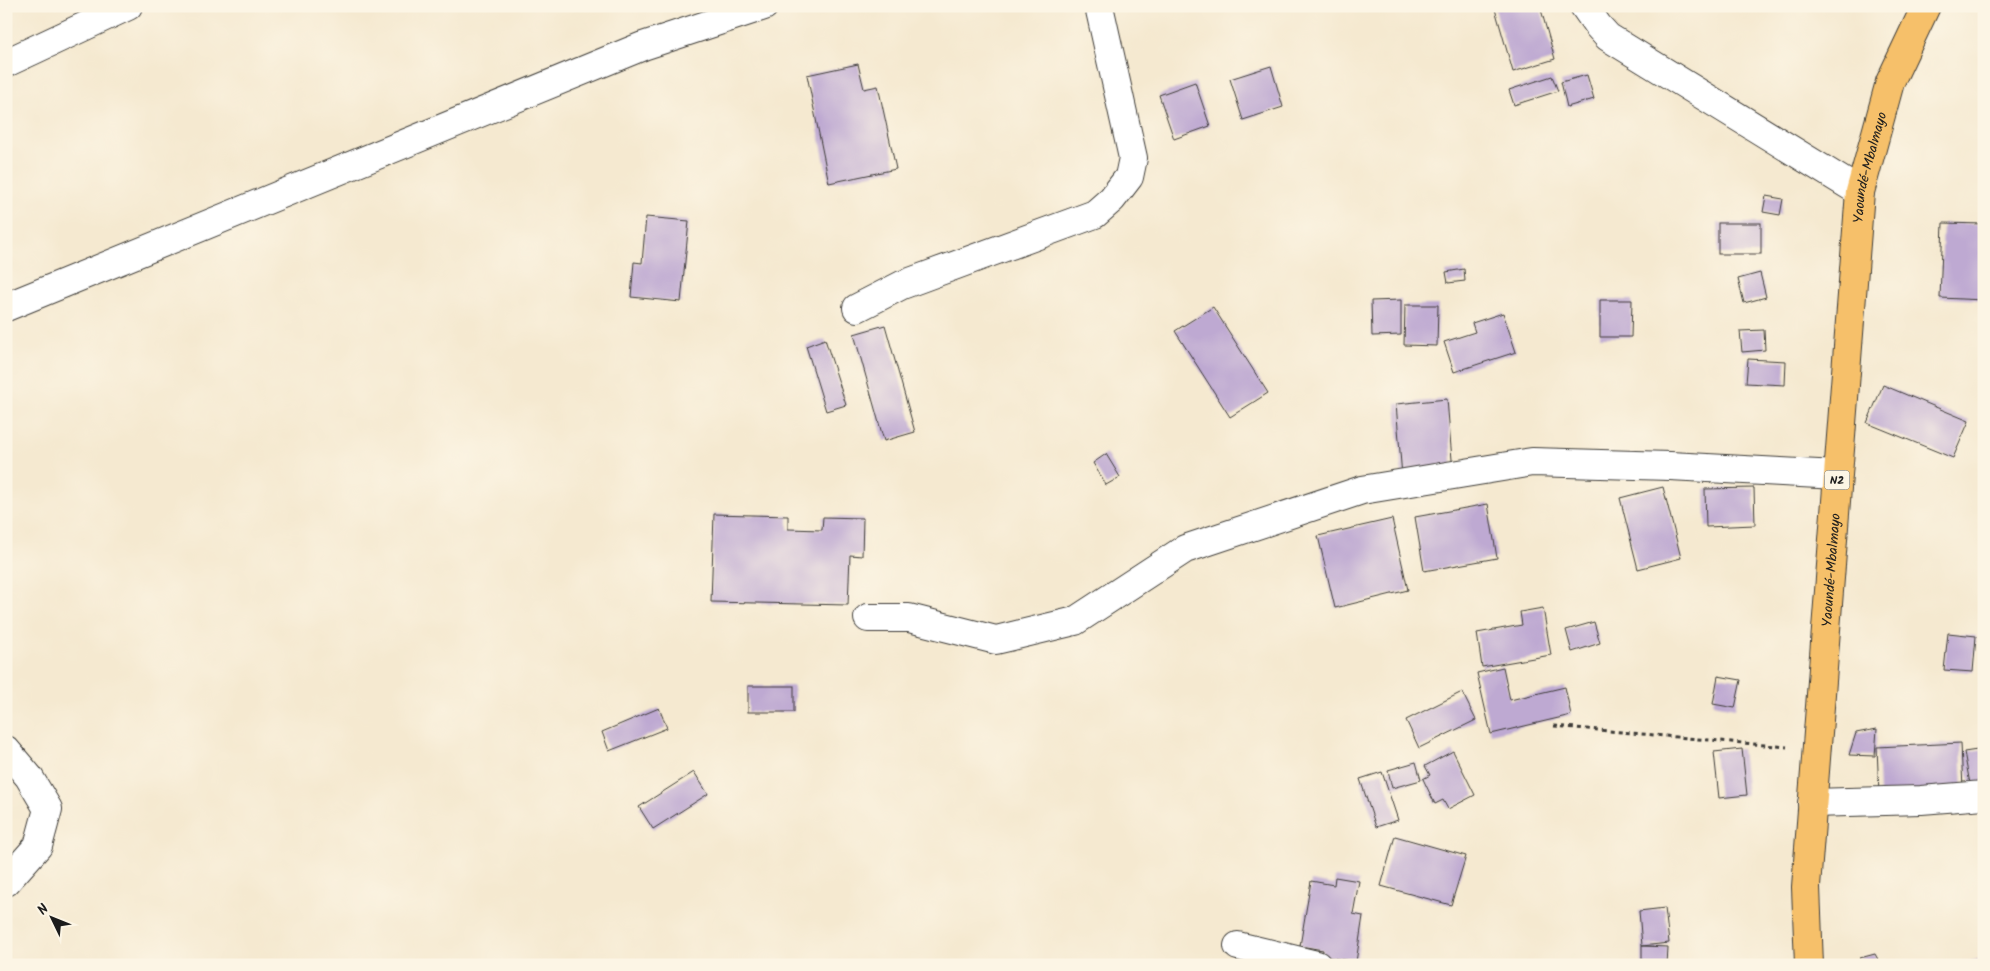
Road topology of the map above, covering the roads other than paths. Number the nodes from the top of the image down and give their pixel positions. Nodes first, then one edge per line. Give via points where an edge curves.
1 (128, 6) edge
2 (764, 6) edge
3 (1099, 6) edge
4 (1584, 6) edge
5 (1926, 6) edge
6 (6, 63) edge
7 (1860, 192) junction
8 (6, 307) edge
9 (857, 308) dead end
10 (1837, 475) junction
11 (868, 618) dead end
12 (6, 750) edge
13 (1984, 795) edge
14 (1812, 803) junction
15 (6, 882) edge
16 (1238, 946) dead end
17 (1317, 965) edge
18 (1810, 965) edge

1 - 6 street
2 - 8 street via 643,46
3 - 9 street via 1133,158 1129,177 1112,199 1096,214 902,285
4 - 7 street via 1608,37
5 - 7 highway, Yaoundé-Mbalmayo / N2 via 1890,82
7 - 10 highway, Yaoundé-Mbalmayo / N2
10 - 11 street via 1532,462 1362,490 1185,549 1075,621 1023,634 996,640 909,618
10 - 14 highway, Yaoundé-Mbalmayo / N2
12 - 15 street via 29,777 48,809 38,846
13 - 14 street
14 - 18 highway, Yaoundé-Mbalmayo / N2 via 1806,887
16 - 17 street

